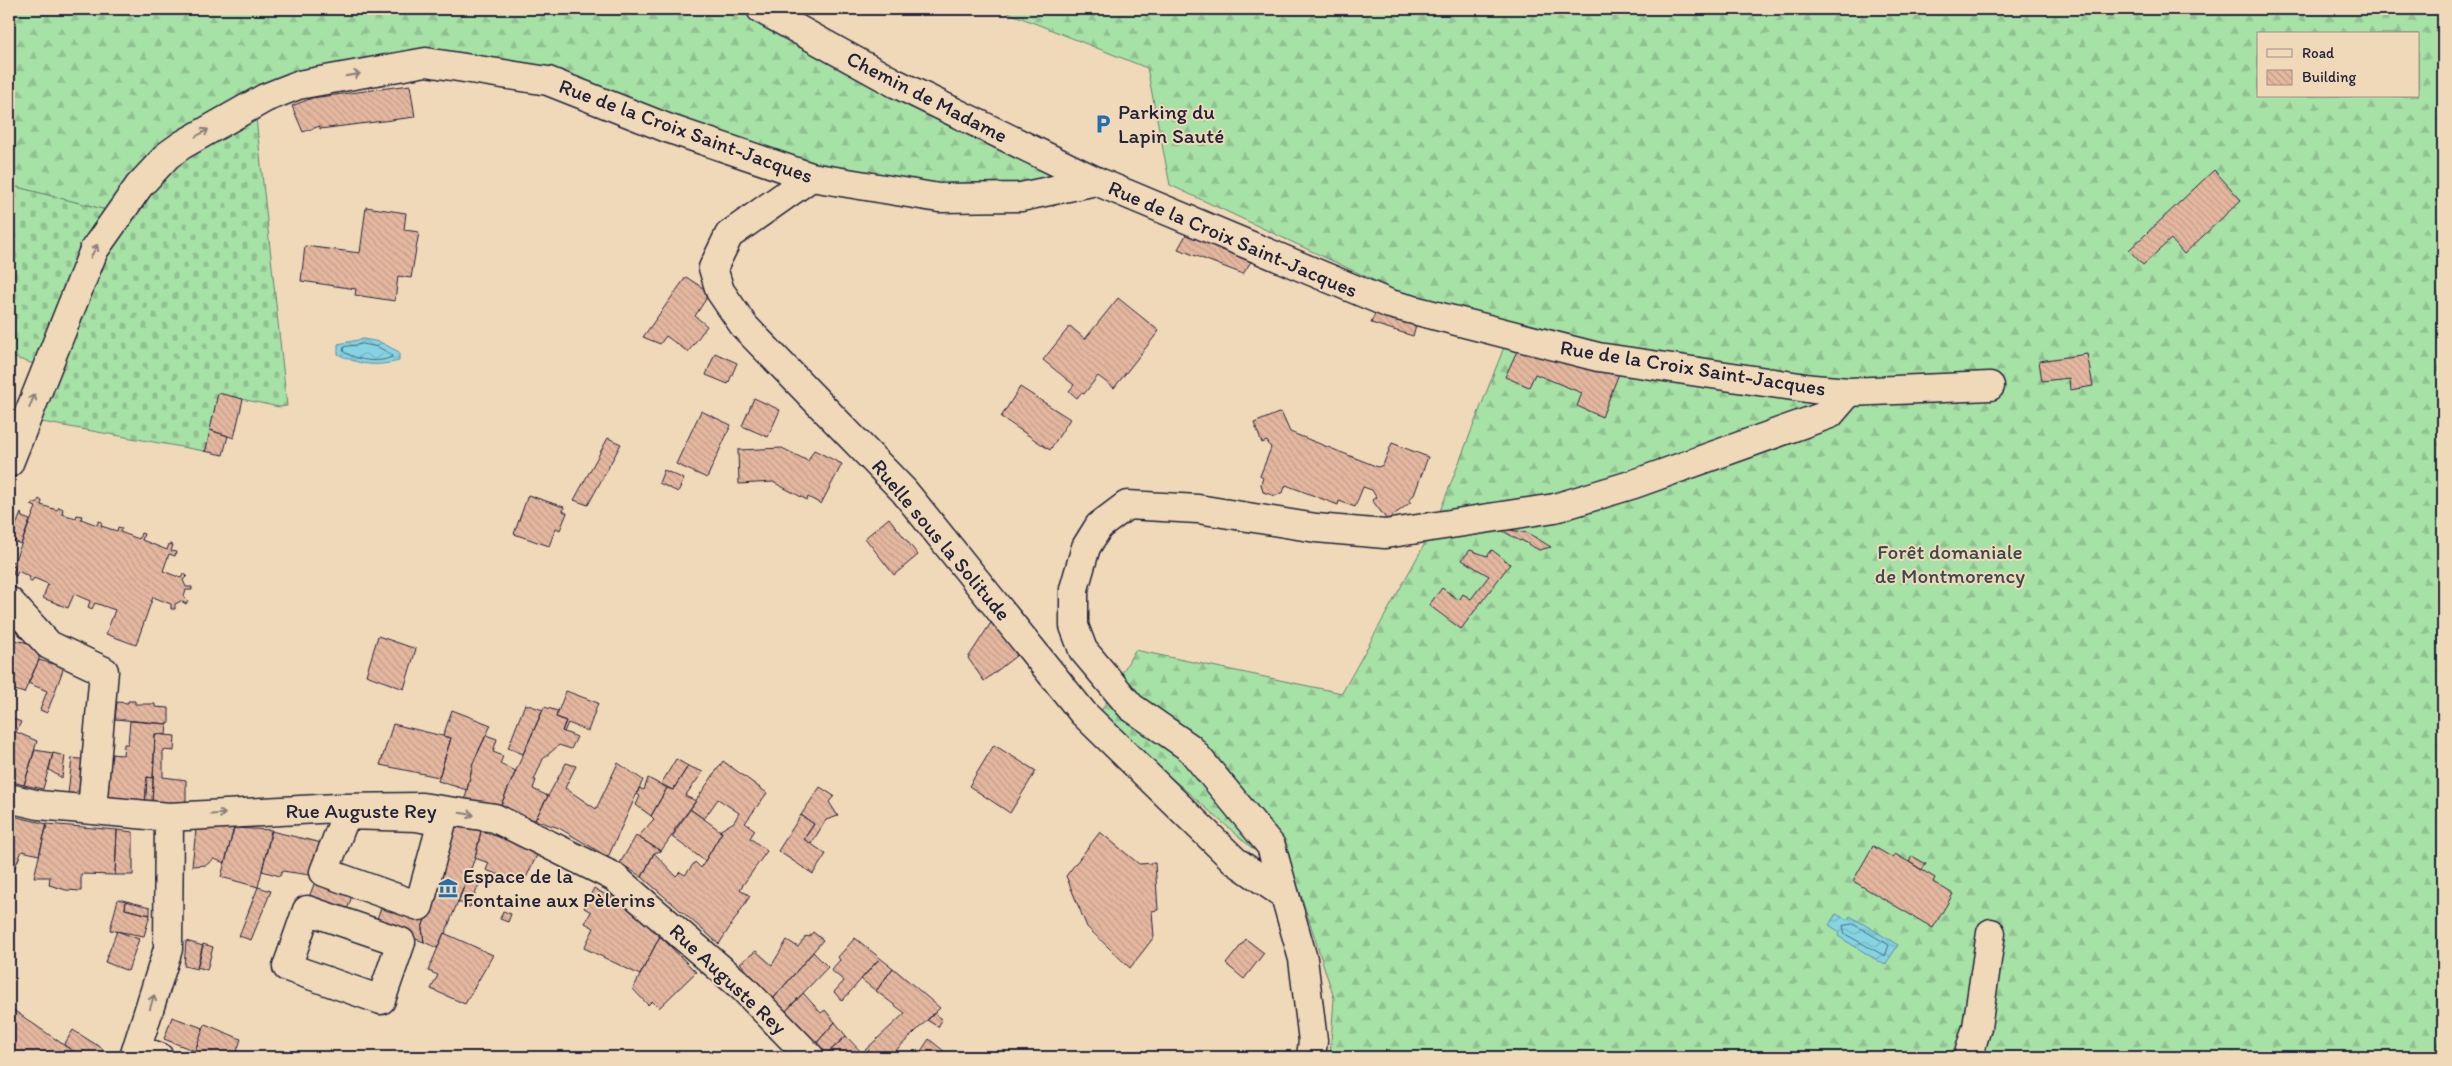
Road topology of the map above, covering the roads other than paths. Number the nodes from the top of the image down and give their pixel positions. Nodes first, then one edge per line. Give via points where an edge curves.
1 (761, 9) edge
2 (811, 177) junction
3 (1096, 181) junction
4 (1990, 386) dead end
5 (1849, 392) junction
6 (9, 463) edge
7 (9, 600) edge
8 (9, 798) edge
9 (92, 810) junction
10 (169, 816) junction
11 (1283, 894) junction
12 (1990, 933) dead end
13 (143, 1054) edge
14 (810, 1057) edge
15 (1311, 1057) edge
16 (1968, 1057) edge

1 - 3 street, Chemin de Madame via 895,83
2 - 3 street, Rue de la Croix Saint-Jacques via 939,198 1021,197
6 -> 2 street, Rue de la Croix Saint-Jacques via 94,250 139,186 182,145 265,98 298,85 426,62 548,81 667,128
2 - 11 street, Ruelle sous la Solitude via 730,235 713,268 720,291 744,326 904,491 1083,714 1235,861
3 - 5 street, Rue de la Croix Saint-Jacques via 1390,304 1598,357
4 - 5 street, Rue de la Croix Saint-Jacques
5 - 11 street via 1830,414 1634,484 1555,508 1385,534 1316,528 1198,509 1127,505 1099,526 1086,547 1074,589 1074,626 1083,650 1131,707 1190,748 1271,846
7 - 9 street via 49,645 104,671
8 - 9 street, Rue Auguste Rey via 39,805
9 - 10 street, Rue Auguste Rey
13 -> 10 street via 168,949
10 -> 14 street, Rue Auguste Rey via 422,807 495,818 614,877 743,988
11 - 15 street via 1304,959 1313,1041
12 - 16 street via 1977,1027

